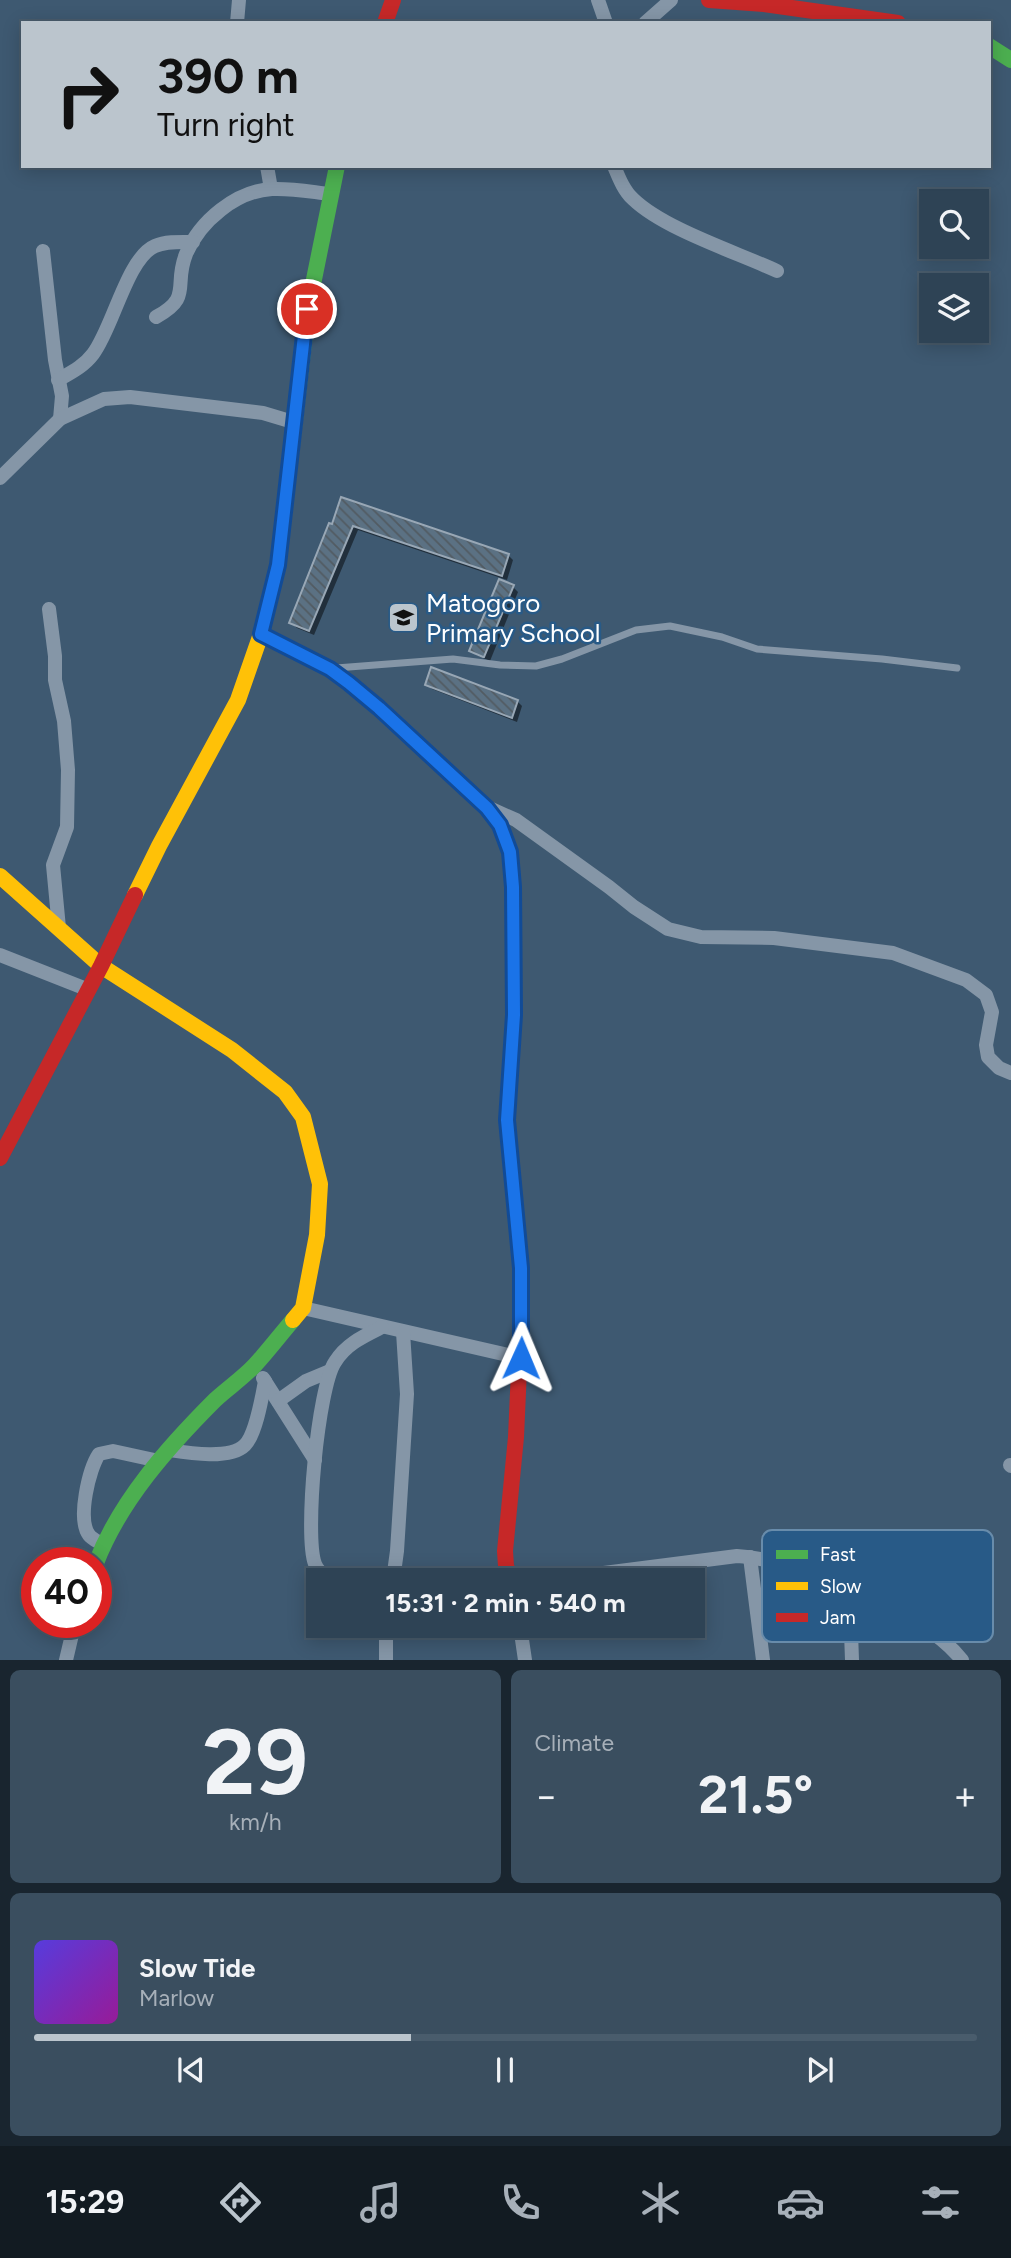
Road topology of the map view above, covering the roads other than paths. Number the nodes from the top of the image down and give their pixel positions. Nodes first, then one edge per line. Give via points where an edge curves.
1 (239, 0) edge
2 (393, 0) edge
3 (598, 0) edge
4 (671, 0) edge
5 (709, 0) edge
6 (764, 2) edge
7 (237, 21) edge
8 (386, 21) edge
9 (605, 21) edge
10 (647, 21) edge
11 (885, 21) edge
12 (991, 47) edge
13 (1011, 60) edge
14 (267, 168) edge
15 (337, 168) edge
16 (615, 168) edge
17 (271, 189) junction
18 (331, 194) junction
19 (193, 242) junction
20 (43, 251) dead end
21 (776, 271) dead end
22 (156, 317) dead end
23 (58, 380) junction
24 (60, 419) junction
25 (293, 422) junction
26 (0, 478) edge
27 (49, 609) dead end
28 (261, 634) junction
29 (957, 667) dead end
30 (330, 669) junction
31 (487, 808) junction
32 (0, 876) edge
33 (59, 928) junction
34 (0, 955) edge
35 (101, 966) junction
36 (89, 990) junction
37 (1011, 1073) edge
38 (0, 1158) edge
39 (303, 1308) junction
40 (382, 1327) junction
41 (403, 1332) junction
42 (521, 1358) junction
43 (254, 1366) junction
44 (330, 1371) junction
45 (265, 1381) junction
46 (280, 1404) junction
47 (255, 1421) junction
48 (164, 1455) junction
49 (315, 1460) junction
50 (103, 1545) joint
51 (750, 1557) junction
52 (762, 1560) edge
53 (317, 1568) edge
54 (395, 1568) edge
55 (507, 1568) edge
56 (643, 1568) edge
57 (71, 1638) edge
58 (386, 1638) edge
59 (522, 1638) edge
60 (851, 1642) edge
61 (946, 1642) edge
62 (66, 1660) edge
63 (386, 1660) edge
64 (525, 1660) edge
65 (763, 1660) edge
66 (852, 1660) edge
67 (962, 1660) edge

1 - 7 street
2 - 8 street
3 - 9 street
4 - 10 street
5 - 6 street
6 - 11 street
12 - 13 street
14 - 17 street
15 - 18 street
16 - 21 street via 632,199 652,214
17 - 18 street
17 - 19 street via 227,206 209,219
18 - 25 street via 307,309
19 - 22 street via 186,254 178,301
19 - 23 street via 152,247 139,260 95,352 85,365
20 - 23 street
23 - 24 street
24 - 25 street via 104,399 130,397 263,413
24 - 26 street
25 - 28 street via 278,565
27 - 33 street via 68,770 67,827 53,866
28 - 30 street
28 - 35 street via 238,700
29 - 30 lane via 757,649 670,626 636,630 536,666 453,659
30 - 31 street
31 - 37 street via 516,820 668,929 701,937 774,938 893,953 966,981 986,995 992,1012 988,1057
31 - 42 street via 500,825 510,852 513,887 514,1015 507,1120 521,1268
32 - 33 street
33 - 35 street
34 - 36 street
35 - 36 street
35 - 39 street via 232,1050 285,1092 303,1117 320,1184 317,1235
36 - 38 street
39 - 40 street
39 - 43 street
40 - 41 street
40 - 44 street via 355,1340
41 - 42 street
41 - 54 street via 407,1394
42 - 55 street
43 - 45 street
43 - 48 street
44 - 46 street via 306,1381
44 - 49 street
45 - 46 street
45 - 47 street
46 - 47 street
46 - 49 street
47 - 48 street via 250,1438 236,1450
48 - 50 street
48 - 50 street via 99,1454 92,1465 84,1509 89,1535
49 - 53 street via 310,1541
51 - 52 street
51 - 56 street
51 - 65 street
57 - 62 street
58 - 63 street
59 - 64 street
60 - 66 street
61 - 67 street

